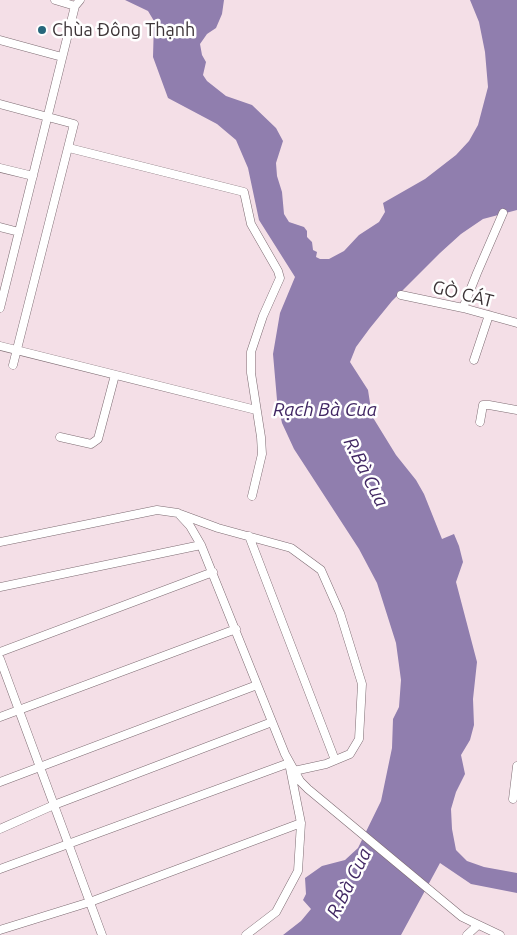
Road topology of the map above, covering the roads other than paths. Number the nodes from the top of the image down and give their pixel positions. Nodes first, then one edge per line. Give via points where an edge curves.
1 (55, 0) edge
2 (78, 3) edge
3 (0, 40) edge
4 (62, 56) junction
5 (0, 104) edge
6 (48, 117) junction
7 (69, 148) junction
8 (0, 168) edge
9 (33, 176) junction
10 (503, 213) dead end
11 (0, 227) edge
12 (19, 232) junction
13 (2, 290) edge
14 (401, 295) dead end
15 (0, 308) edge
16 (463, 308) junction
17 (489, 315) junction
18 (517, 324) edge
19 (0, 346) edge
20 (16, 350) junction
21 (474, 360) dead end
22 (13, 365) dead end
23 (115, 375) junction
24 (256, 410) junction
25 (517, 410) edge
26 (480, 422) dead end
27 (60, 437) dead end
28 (252, 496) dead end
29 (178, 513) junction
30 (249, 536) junction
31 (0, 542) edge
32 (201, 545) junction
33 (213, 572) junction
34 (0, 587) edge
35 (236, 629) junction
36 (0, 652) edge
37 (0, 659) edge
38 (257, 685) junction
39 (19, 710) junction
40 (0, 717) edge
41 (272, 722) junction
42 (335, 760) junction
43 (289, 763) junction
44 (40, 766) junction
45 (517, 766) edge
46 (294, 771) junction
47 (0, 782) edge
48 (513, 799) dead end
49 (54, 805) junction
50 (301, 822) junction
51 (0, 829) edge
52 (68, 844) junction
53 (0, 869) edge
54 (90, 902) junction
55 (478, 925) junction
56 (0, 930) edge
57 (102, 935) edge
58 (246, 935) edge
59 (467, 935) edge
60 (500, 935) edge

1 - 2 street
2 - 4 street
3 - 4 street
4 - 6 street
5 - 6 street
6 - 7 street via 74,124
6 - 9 street
7 - 20 street
7 - 24 street via 244,192 251,224 280,278 252,352
8 - 9 street
9 - 12 street
10 - 16 street
11 - 12 street
12 - 13 street
13 - 15 street
14 - 16 street, GÒ CÁT
16 - 17 street, GÒ CÁT
17 - 18 street, GÒ CÁT
17 - 21 street
19 - 20 street
20 - 22 street
20 - 23 street
23 - 24 street
23 - 27 street via 98,439 91,444
24 - 28 street via 262,454
25 - 26 street via 483,406
29 - 30 street
29 - 31 street via 157,510
29 - 32 street
30 - 42 street
30 - 42 street via 291,548 321,570 340,613 362,684 359,739 350,754
32 - 33 street
32 - 34 street
33 - 35 street
33 - 36 street
35 - 38 street
35 - 39 street
37 - 39 street
38 - 41 street
38 - 44 street
39 - 40 street
39 - 44 street
41 - 43 street
41 - 49 street
42 - 46 street
43 - 46 street
43 - 50 street
43 - 52 street
44 - 47 street
44 - 49 street
45 - 48 street
46 - 55 street via 308,789 462,917
49 - 51 street
49 - 52 street
50 - 54 street
50 - 58 street via 298,871 276,912
52 - 53 street
52 - 54 street
54 - 56 street
54 - 57 street
55 - 59 street
55 - 60 street

